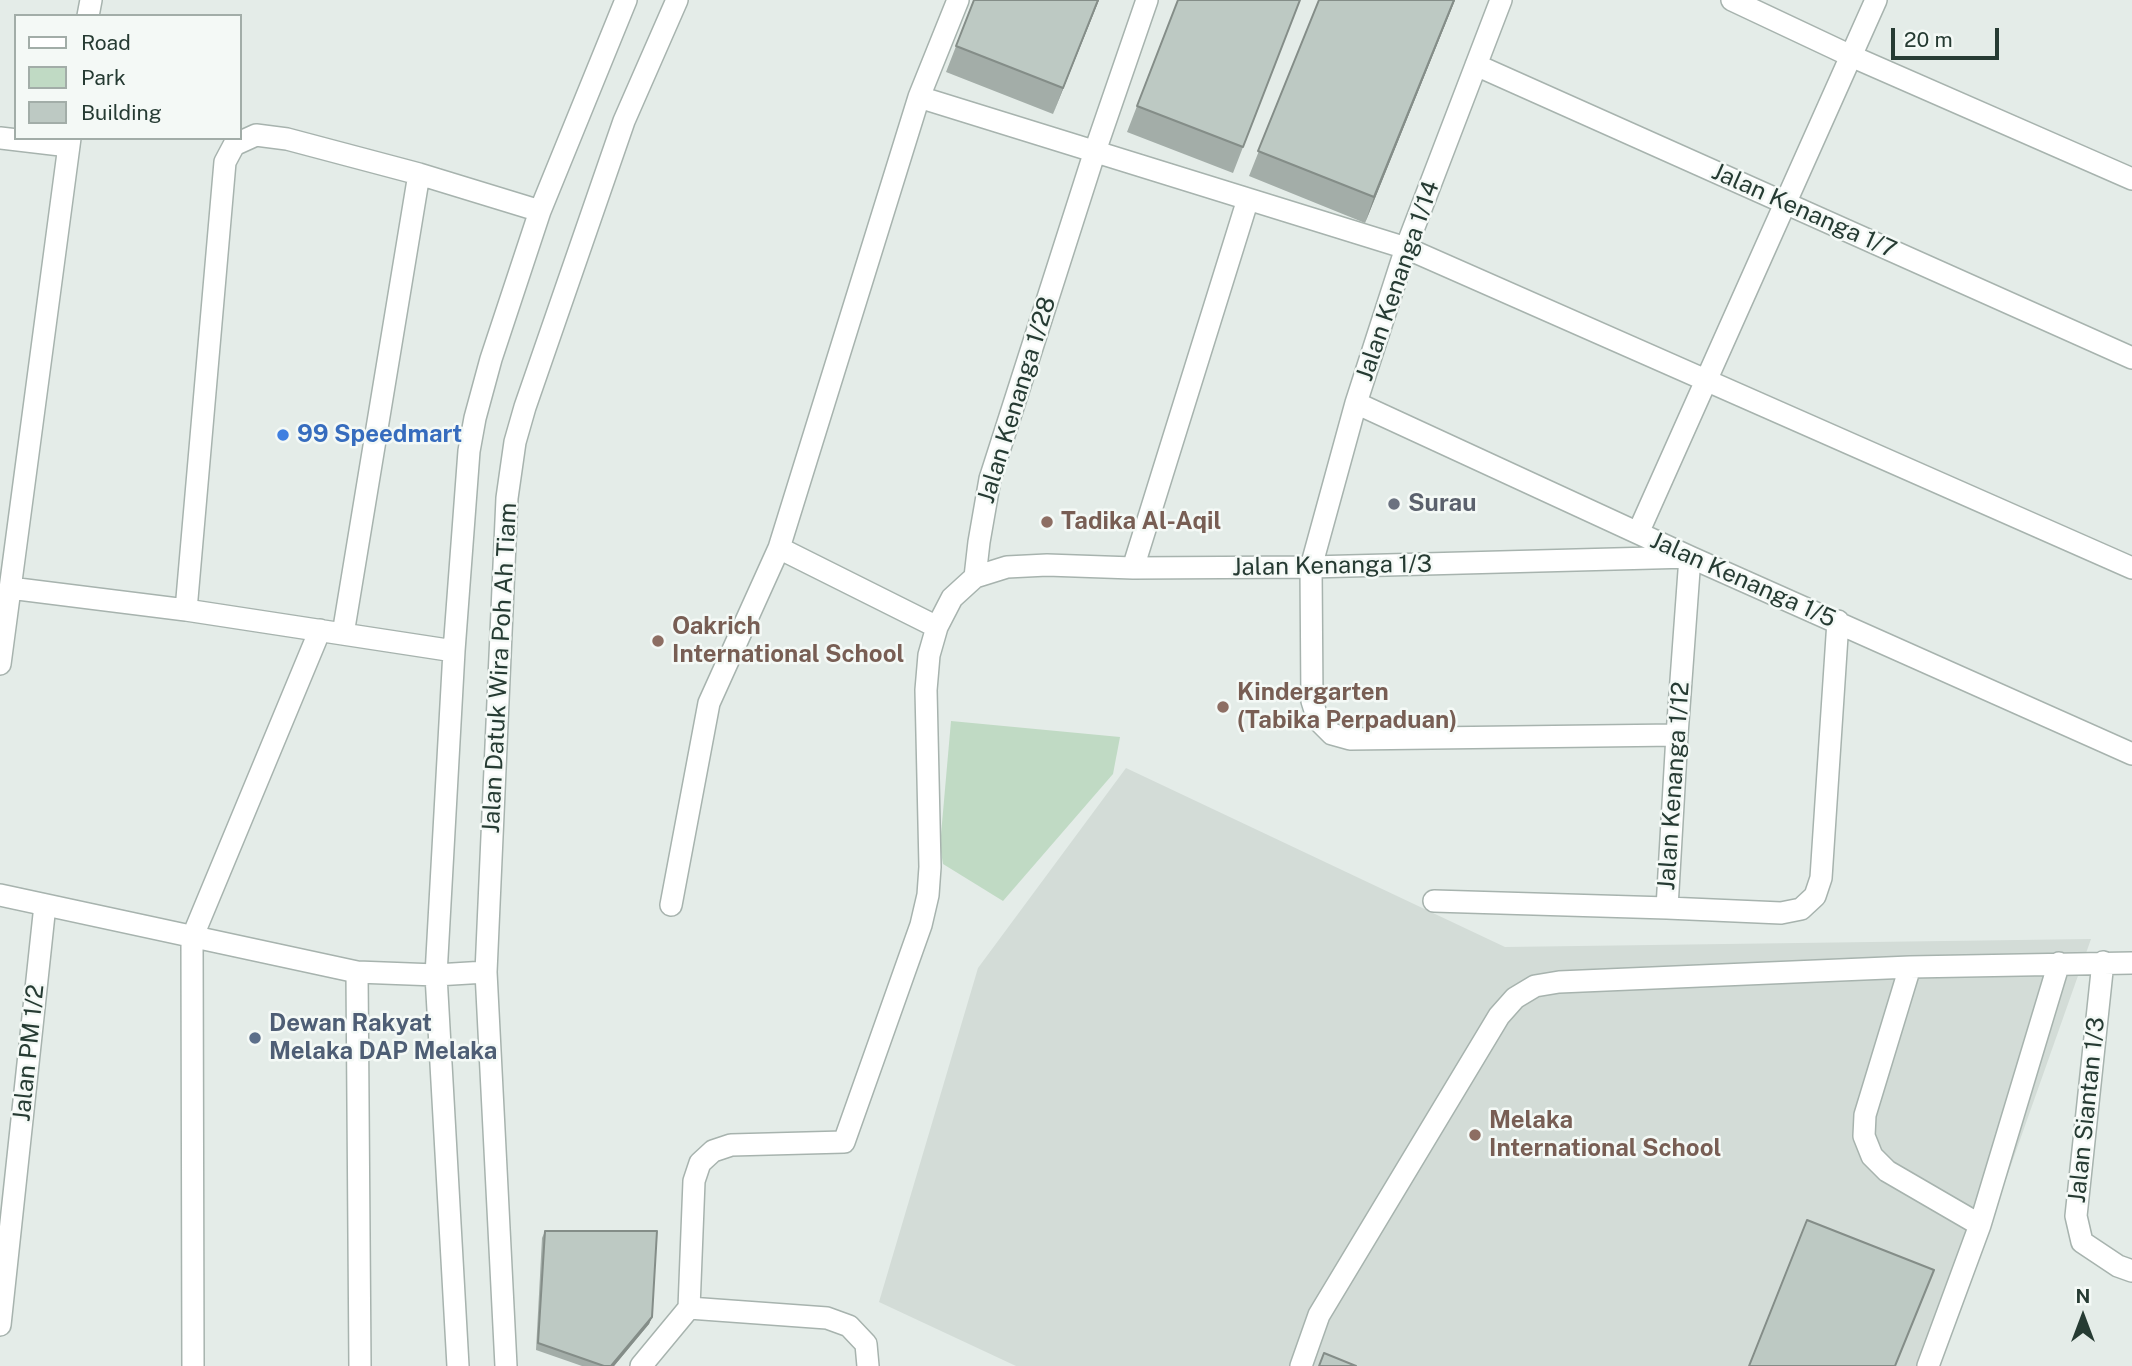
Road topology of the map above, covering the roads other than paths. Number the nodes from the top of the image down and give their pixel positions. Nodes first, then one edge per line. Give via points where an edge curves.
1 (626, 0) edge
2 (677, 0) edge
3 (958, 0) edge
4 (1147, 0) edge
5 (1502, 0) edge
6 (1732, 0) edge
7 (1876, 0) edge
8 (1850, 56) junction
9 (1476, 65) junction
10 (919, 97) junction
11 (34, 140) edge
12 (69, 142) edge
13 (1095, 151) junction
14 (419, 174) junction
15 (2132, 179) edge
16 (1248, 199) junction
17 (1786, 202) junction
18 (540, 211) junction
19 (1406, 248) junction
20 (2132, 358) edge
21 (1705, 381) junction
22 (1356, 403) junction
23 (1638, 533) junction
24 (779, 548) junction
25 (1690, 557) junction
26 (1311, 567) junction
27 (1133, 568) junction
28 (2132, 568) edge
29 (975, 577) junction
30 (10, 588) junction
31 (186, 610) junction
32 (1838, 621) junction
33 (937, 627) junction
34 (320, 630) junction
35 (343, 634) junction
36 (1, 638) edge
37 (454, 651) junction
38 (0, 664) edge
39 (1676, 736) junction
40 (2132, 754) edge
41 (0, 895) edge
42 (1434, 901) dead end
43 (45, 905) junction
44 (671, 905) dead end
45 (1667, 908) junction
46 (192, 938) junction
47 (2104, 962) junction
48 (2132, 963) edge
49 (2059, 964) junction
50 (1910, 967) junction
51 (357, 972) junction
52 (486, 972) junction
53 (436, 975) junction
54 (1980, 1225) junction
55 (2132, 1271) edge
56 (689, 1308) junction
57 (0, 1325) edge
58 (193, 1366) edge
59 (360, 1366) edge
60 (458, 1366) edge
61 (506, 1366) edge
62 (641, 1366) edge
63 (868, 1366) edge
64 (1300, 1366) edge
65 (1928, 1366) edge

1 - 18 street, Jalan Datuk Wira Poh Ah Tiam
2 - 52 street, Jalan Datuk Wira Poh Ah Tiam via 624,121 515,442 507,498
3 - 10 street
4 - 13 street, Jalan Kenanga 1/28
5 - 9 street, Jalan Kenanga 1/14
6 - 8 street
7 - 8 street
8 - 15 street
8 - 17 street
9 - 17 street, Jalan Kenanga 1/7
9 - 19 street, Jalan Kenanga 1/14
10 - 13 street
10 - 24 street
11 - 12 street
12 - 30 street
13 - 16 street
13 - 29 street, Jalan Kenanga 1/28 via 990,479
14 - 18 street
14 - 31 street via 288,139 256,135 234,145 225,162
14 - 35 street
16 - 19 street
16 - 27 street
17 - 20 street, Jalan Kenanga 1/7
17 - 21 street
18 - 37 street, Jalan Datuk Wira Poh Ah Tiam via 475,418 466,478
19 - 21 street
19 - 22 street, Jalan Kenanga 1/14
21 - 23 street
21 - 28 street
22 - 23 street, Jalan Kenanga 1/5
22 - 26 street, Jalan Kenanga 1/14
23 - 25 street, Jalan Kenanga 1/5
24 - 33 street
24 - 44 street via 709,703
25 - 26 street, Jalan Kenanga 1/3
25 - 32 street, Jalan Kenanga 1/5
25 - 39 street, Jalan Kenanga 1/12
26 - 27 street, Jalan Kenanga 1/3
26 - 39 street, Jalan Kenanga 1/14 via 1312,701 1318,720 1332,734 1350,739
27 - 29 street, Jalan Kenanga 1/3 via 1007,567
29 - 33 street via 952,598
30 - 31 street
30 - 36 street
31 - 34 street
32 - 40 street, Jalan Kenanga 1/5
32 - 45 street via 1821,878 1815,896 1801,909 1781,913
33 - 56 street via 926,690 928,895 844,1142 731,1145 713,1151 700,1163 694,1181
34 - 35 street
34 - 46 street
35 - 37 street
36 - 38 street
37 - 53 street, Jalan Datuk Wira Poh Ah Tiam
39 - 45 street, Jalan Kenanga 1/12
41 - 43 street
42 - 45 street, Jalan Kenanga 1/12
43 - 46 street
43 - 57 street, Jalan PM 1/2
46 - 51 street
46 - 58 street
47 - 48 street
47 - 49 street
47 - 55 street, Jalan Siantan 1/3 via 2076,1216 2082,1242
49 - 50 street
49 - 54 street
50 - 54 street via 1865,1115 1864,1136 1872,1156 1887,1171
50 - 64 street via 1559,982 1535,986 1515,998 1499,1016 1320,1315
51 - 53 street
51 - 59 street
52 - 53 street
52 - 61 street, Jalan Datuk Wira Poh Ah Tiam
53 - 60 street, Jalan Datuk Wira Poh Ah Tiam
54 - 65 street
56 - 62 street
56 - 63 street via 827,1318 849,1326 866,1344

